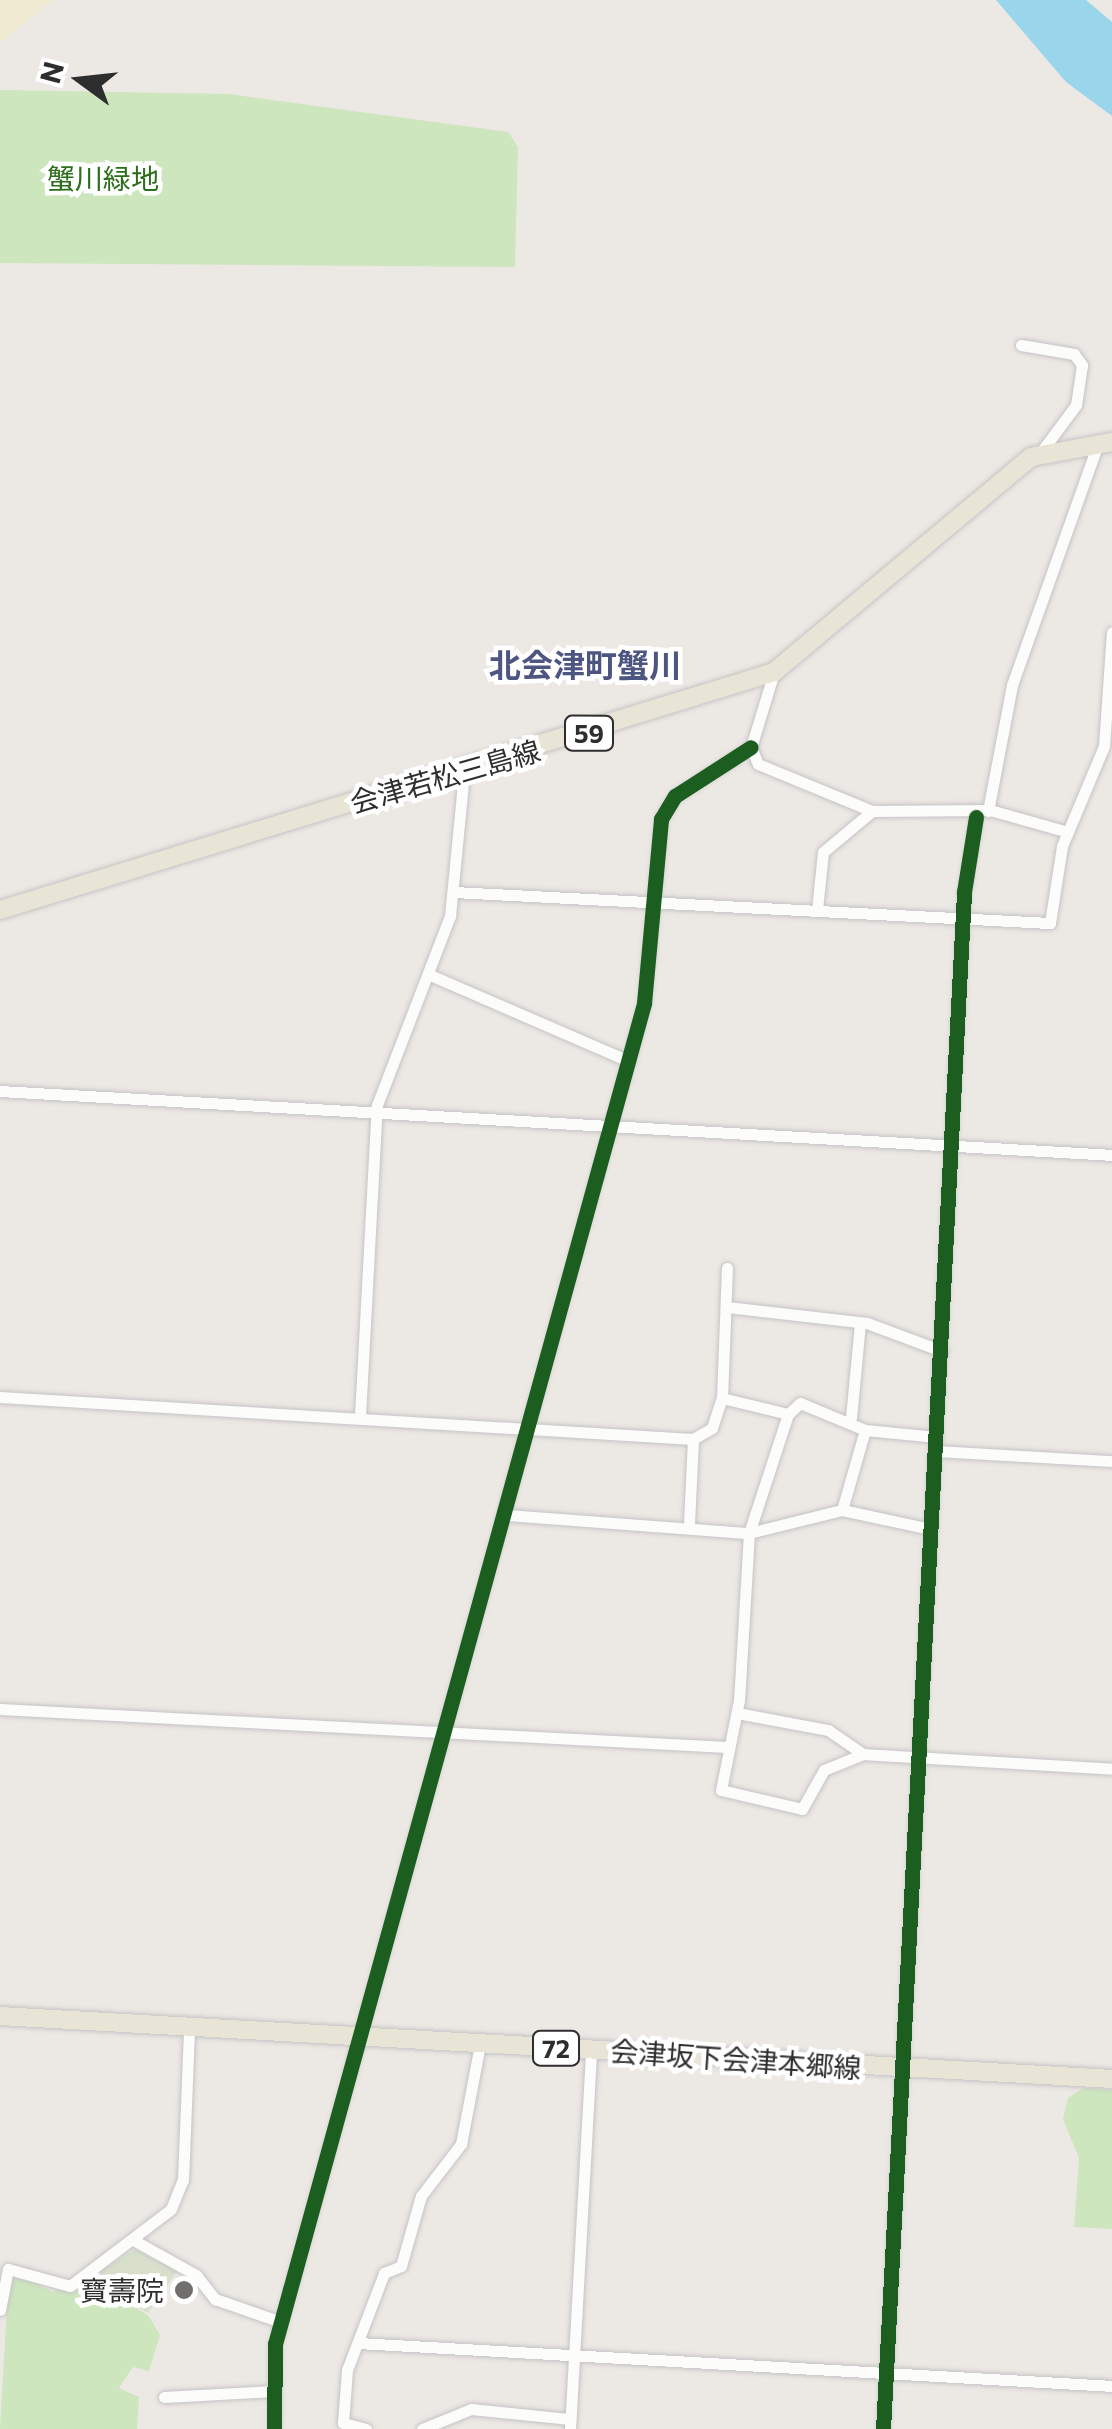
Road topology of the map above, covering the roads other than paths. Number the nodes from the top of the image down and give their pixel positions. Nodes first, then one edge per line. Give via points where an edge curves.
1 (1022, 346) dead end
2 (1105, 442) edge
3 (1044, 448) junction
4 (1112, 632) edge
5 (774, 672) junction
6 (750, 747) junction
7 (464, 772) junction
8 (872, 811) junction
9 (982, 814) junction
10 (1068, 832) junction
11 (454, 892) junction
12 (648, 900) junction
13 (0, 910) edge
14 (818, 910) junction
15 (964, 918) junction
16 (430, 975) junction
17 (629, 1061) junction
18 (0, 1091) edge
19 (377, 1114) junction
20 (611, 1126) junction
21 (952, 1145) junction
22 (1112, 1156) edge
23 (727, 1268) dead end
24 (726, 1307) junction
25 (860, 1322) junction
26 (942, 1350) junction
27 (0, 1396) edge
28 (722, 1398) junction
29 (788, 1414) junction
30 (360, 1416) junction
31 (851, 1418) junction
32 (530, 1428) junction
33 (865, 1430) junction
34 (937, 1437) junction
35 (693, 1439) junction
36 (936, 1452) junction
37 (1112, 1461) edge
38 (842, 1510) junction
39 (507, 1515) junction
40 (690, 1524) junction
41 (932, 1530) junction
42 (748, 1533) junction
43 (0, 1709) edge
44 (737, 1713) junction
45 (447, 1733) junction
46 (728, 1747) junction
47 (864, 1754) junction
48 (920, 1758) junction
49 (1112, 1769) edge
50 (0, 2016) edge
51 (189, 2028) junction
52 (362, 2036) junction
53 (480, 2044) junction
54 (591, 2050) junction
55 (901, 2069) junction
56 (1112, 2079) edge
57 (134, 2242) junction
58 (0, 2310) edge
59 (281, 2322) junction
60 (358, 2343) junction
61 (573, 2356) junction
62 (885, 2374) junction
63 (1112, 2386) edge
64 (274, 2391) junction
65 (164, 2397) dead end
66 (570, 2424) edge
67 (274, 2429) edge
68 (366, 2429) edge
69 (422, 2429) edge
70 (882, 2429) edge

1 - 3 street via 1074,354 1082,365 1076,405
2 - 3 main road
2 - 9 street via 1012,685
3 - 5 main road, 会津若松三島線 / 59
4 - 10 street via 1104,746
5 - 6 street
5 - 7 main road, 会津若松三島線 / 59
6 - 8 street via 758,764
6 - 12 street via 665,808
7 - 11 street
7 - 13 main road, 会津若松三島線 / 59
8 - 9 street
8 - 14 street via 823,852
9 - 10 street
9 - 15 street
10 - 15 street via 1050,923
11 - 12 street
11 - 16 street
12 - 14 street
12 - 17 street via 644,1002
14 - 15 street
15 - 21 street
16 - 17 street
16 - 19 street
17 - 20 street
18 - 19 street
19 - 20 street
19 - 30 street
20 - 21 street
20 - 32 street
21 - 22 street
21 - 26 street
23 - 24 street
24 - 25 street
24 - 28 street
25 - 26 street
25 - 31 street
26 - 34 street
27 - 30 street
28 - 29 street
28 - 35 street via 712,1428
29 - 31 street via 800,1404
29 - 42 street
30 - 32 street
31 - 33 street
32 - 35 street
32 - 39 street
33 - 34 street
33 - 38 street
34 - 36 street
35 - 40 street
36 - 37 street
36 - 41 street
38 - 41 street
38 - 42 street
39 - 40 street
39 - 45 street
40 - 42 street
41 - 48 street
42 - 44 street
43 - 45 street
44 - 46 street
44 - 47 street via 828,1730
45 - 46 street
45 - 52 street
46 - 47 street via 722,1794 802,1809 824,1770
47 - 48 street
48 - 49 street
48 - 55 street
50 - 51 main road, 会津坂下会津本郷線 / 72
51 - 52 main road, 会津坂下会津本郷線 / 72
51 - 57 street via 183,2180 172,2209
52 - 53 main road, 会津坂下会津本郷線 / 72
52 - 59 street
53 - 54 main road, 会津坂下会津本郷線 / 72
53 - 60 street via 462,2144 421,2196 402,2266 384,2273
54 - 55 main road, 会津坂下会津本郷線 / 72
54 - 61 street
55 - 56 main road, 会津坂下会津本郷線 / 72
55 - 62 street
57 - 58 street via 70,2286 8,2269
57 - 59 street via 196,2275 215,2300
59 - 64 street
60 - 61 street
60 - 68 street via 343,2423
61 - 62 street
61 - 66 street
62 - 63 street
62 - 70 street
64 - 65 street
64 - 67 street
66 - 69 street via 470,2409

